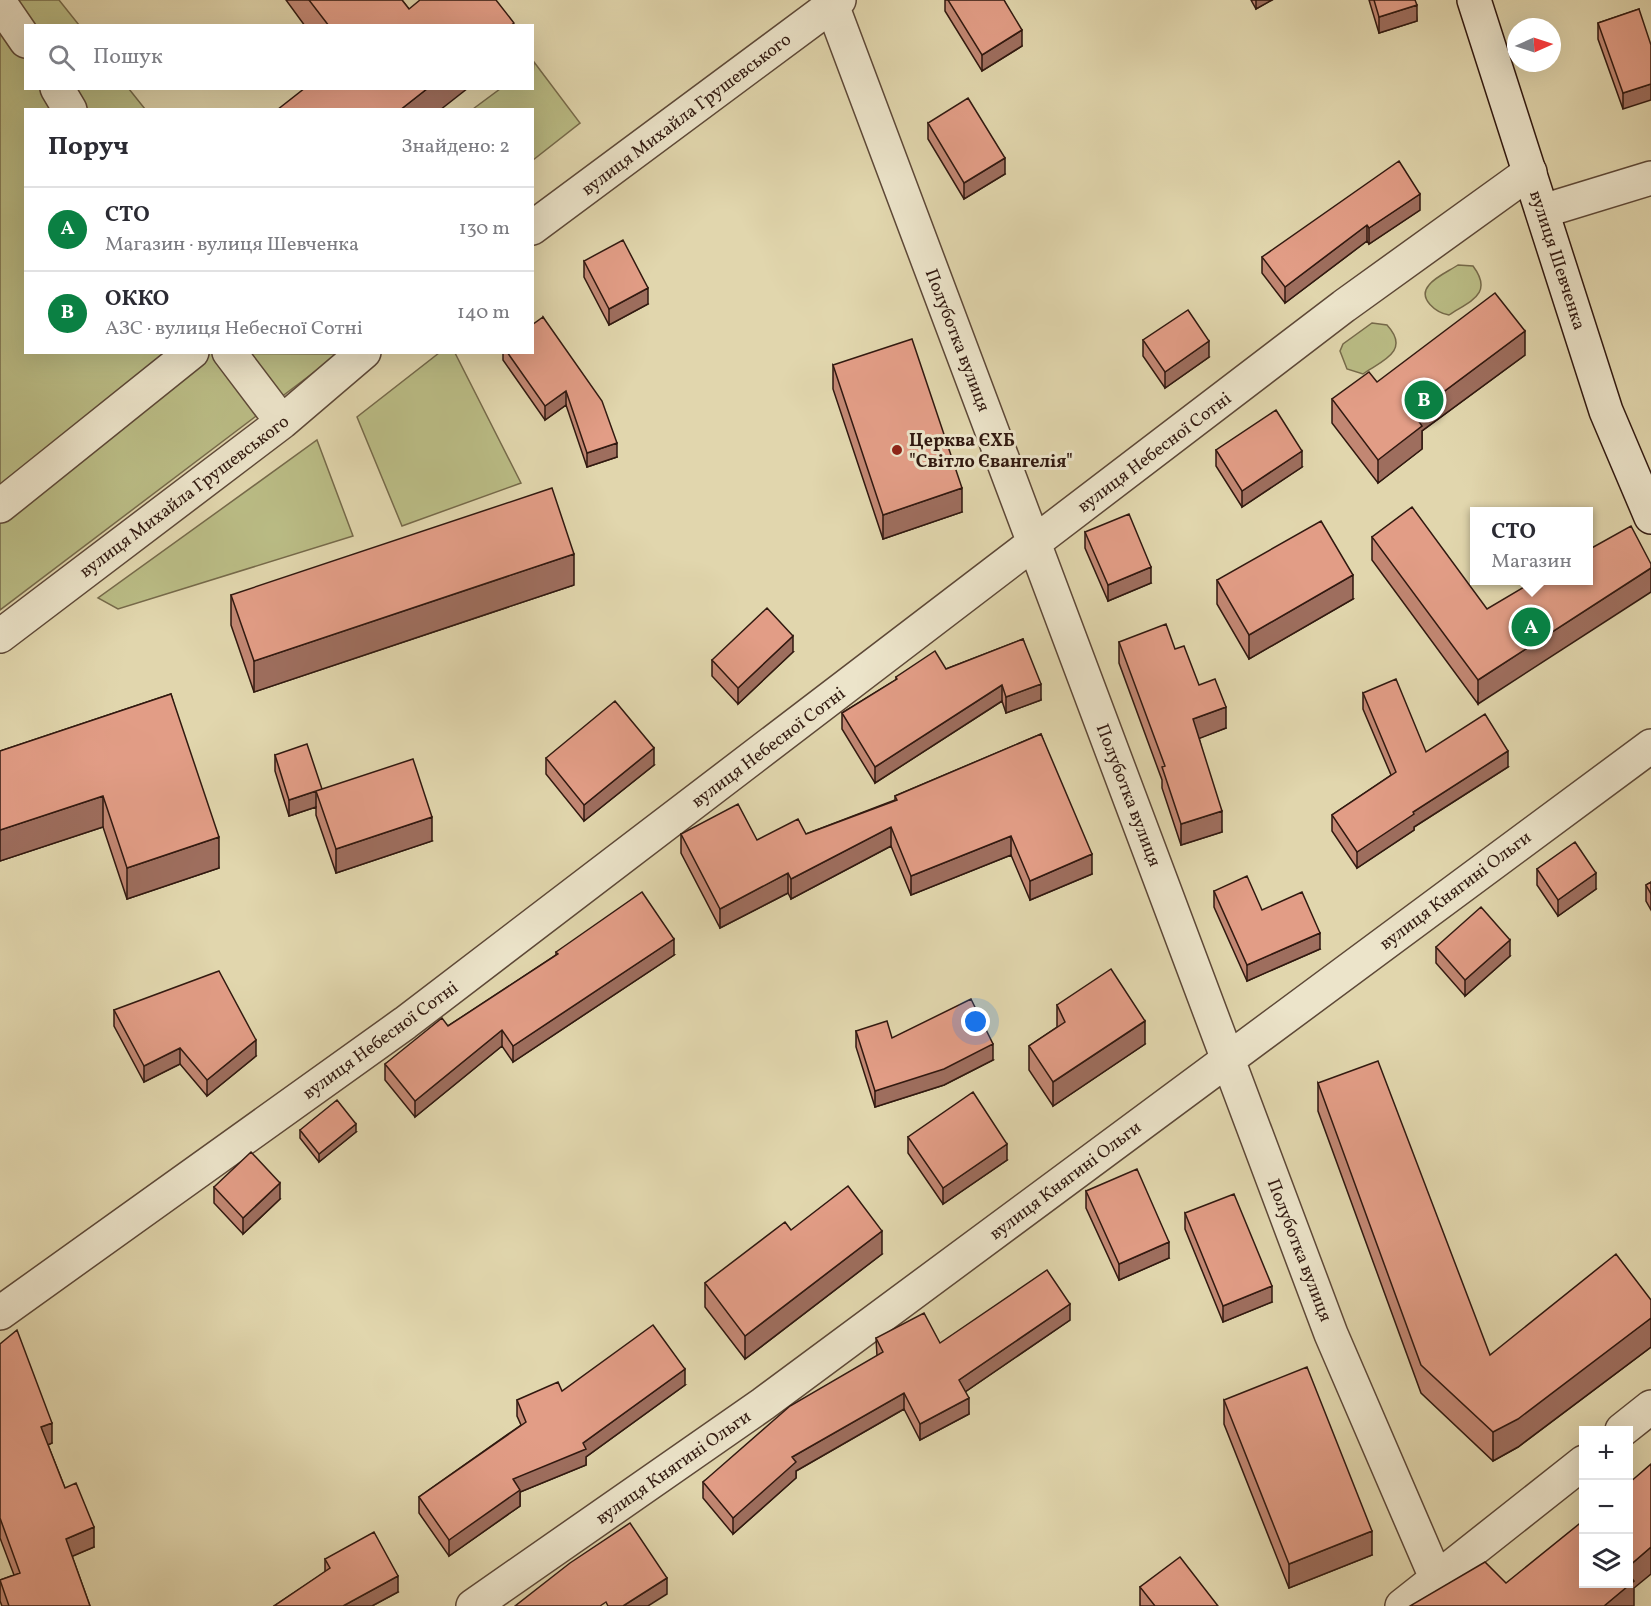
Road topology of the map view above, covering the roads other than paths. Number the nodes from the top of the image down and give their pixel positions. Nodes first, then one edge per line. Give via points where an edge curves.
1 (1474, 0) edge
2 (836, 2) edge
3 (0, 3) edge
4 (0, 37) edge
5 (24, 38) edge
6 (24, 45) edge
7 (58, 90) edge
8 (69, 108) edge
9 (1530, 172) junction
10 (1651, 178) edge
11 (1543, 211) junction
12 (534, 227) edge
13 (190, 354) edge
14 (231, 354) edge
15 (362, 354) edge
16 (282, 422) junction
17 (0, 506) edge
18 (1651, 517) edge
19 (1034, 543) junction
20 (0, 636) edge
21 (1651, 746) edge
22 (1228, 1059) junction
23 (0, 1313) edge
24 (1651, 1407) edge
25 (1628, 1426) edge
26 (1579, 1466) edge
27 (1437, 1580) junction
28 (473, 1606) edge
29 (1402, 1606) edge

1 - 9 street, вулиця Шевченка
2 - 12 street, вулиця Михайла Грушевського
2 - 19 street, Полуботка вулиця
3 - 5 street
4 - 6 street
7 - 8 street
9 - 11 street, вулиця Шевченка
9 - 19 street, вулиця Небесної Сотні via 1344,306
10 - 11 street
11 - 18 street, вулиця Шевченка via 1606,411
13 - 17 street
14 - 16 street
15 - 16 street, вулиця Михайла Грушевського
16 - 20 street, вулиця Михайла Грушевського
19 - 22 street, Полуботка вулиця
19 - 23 street, вулиця Небесної Сотні via 405,1023
21 - 22 street, вулиця Княгині Ольги
22 - 27 street, Полуботка вулиця via 1331,1334
22 - 28 street, вулиця Княгині Ольги via 763,1404
24 - 25 street
26 - 27 street
27 - 29 street

